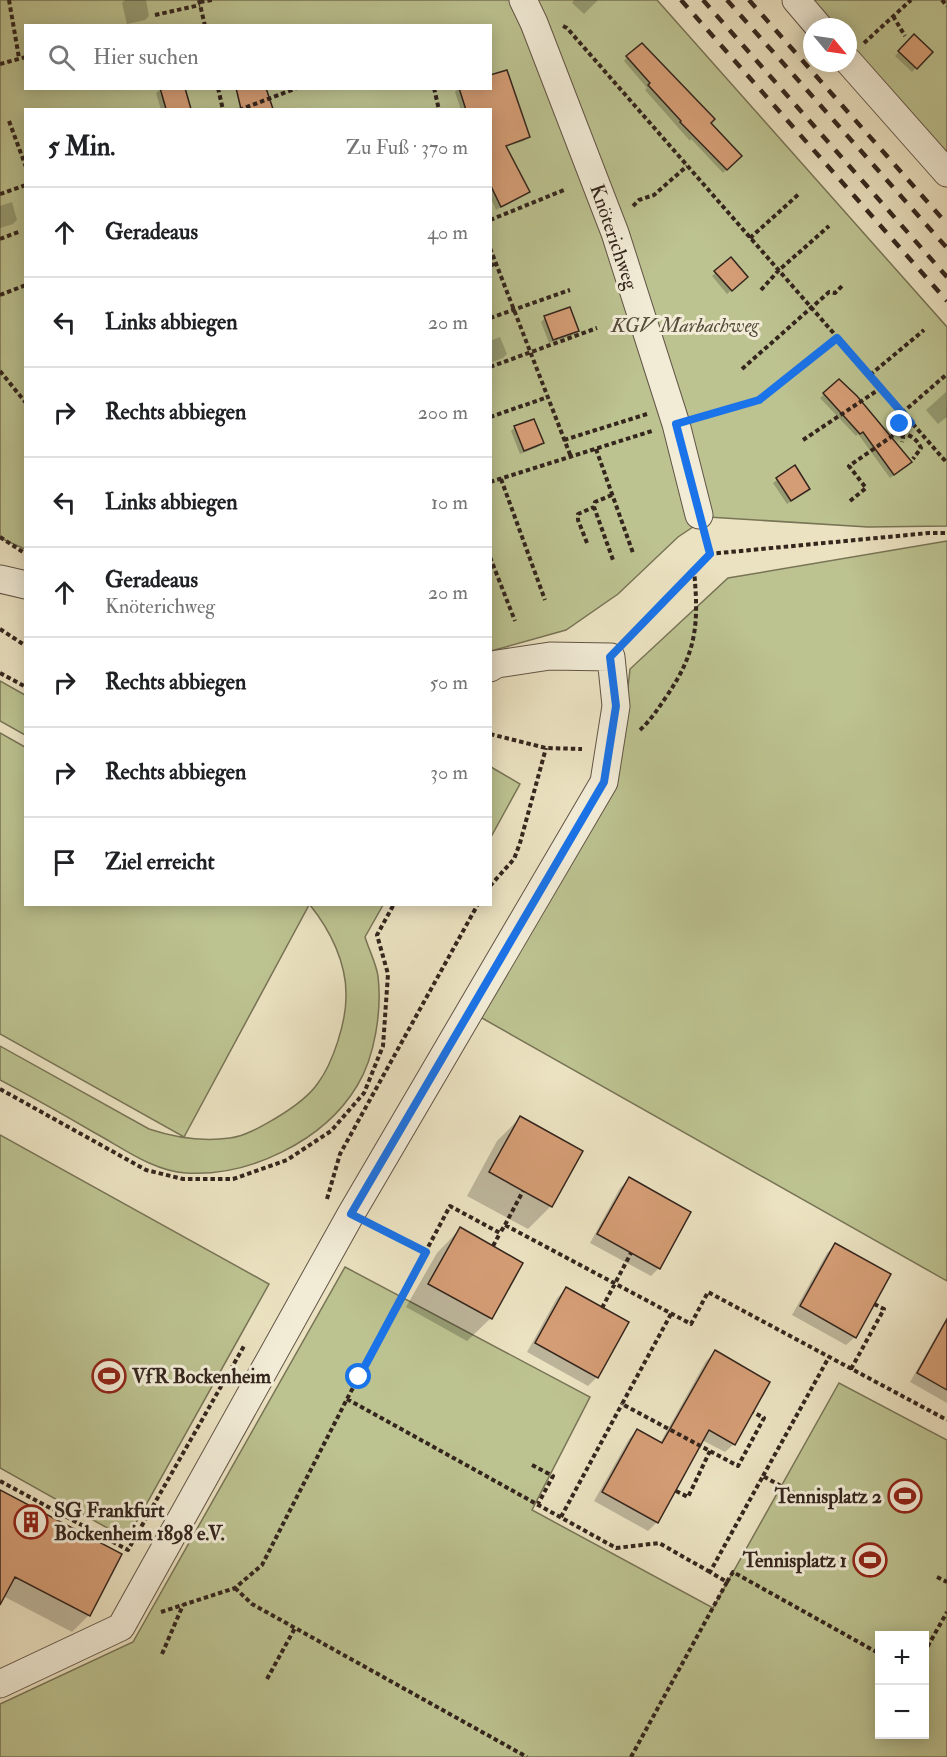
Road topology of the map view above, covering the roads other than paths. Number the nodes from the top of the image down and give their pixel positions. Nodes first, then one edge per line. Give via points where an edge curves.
1 (796, 0) edge
2 (529, 11) edge
3 (811, 18) edge
4 (857, 57) edge
5 (947, 173) edge
6 (699, 515) road end
7 (0, 579) edge
8 (24, 585) edge
9 (492, 667) edge
10 (0, 1684) edge

1 - 3 lane
2 - 6 lane, Knöterichweg via 615,233 665,418
4 - 5 lane
7 - 8 lane
9 - 10 lane via 550,656 610,657 616,706 604,782 351,1214 121,1627

